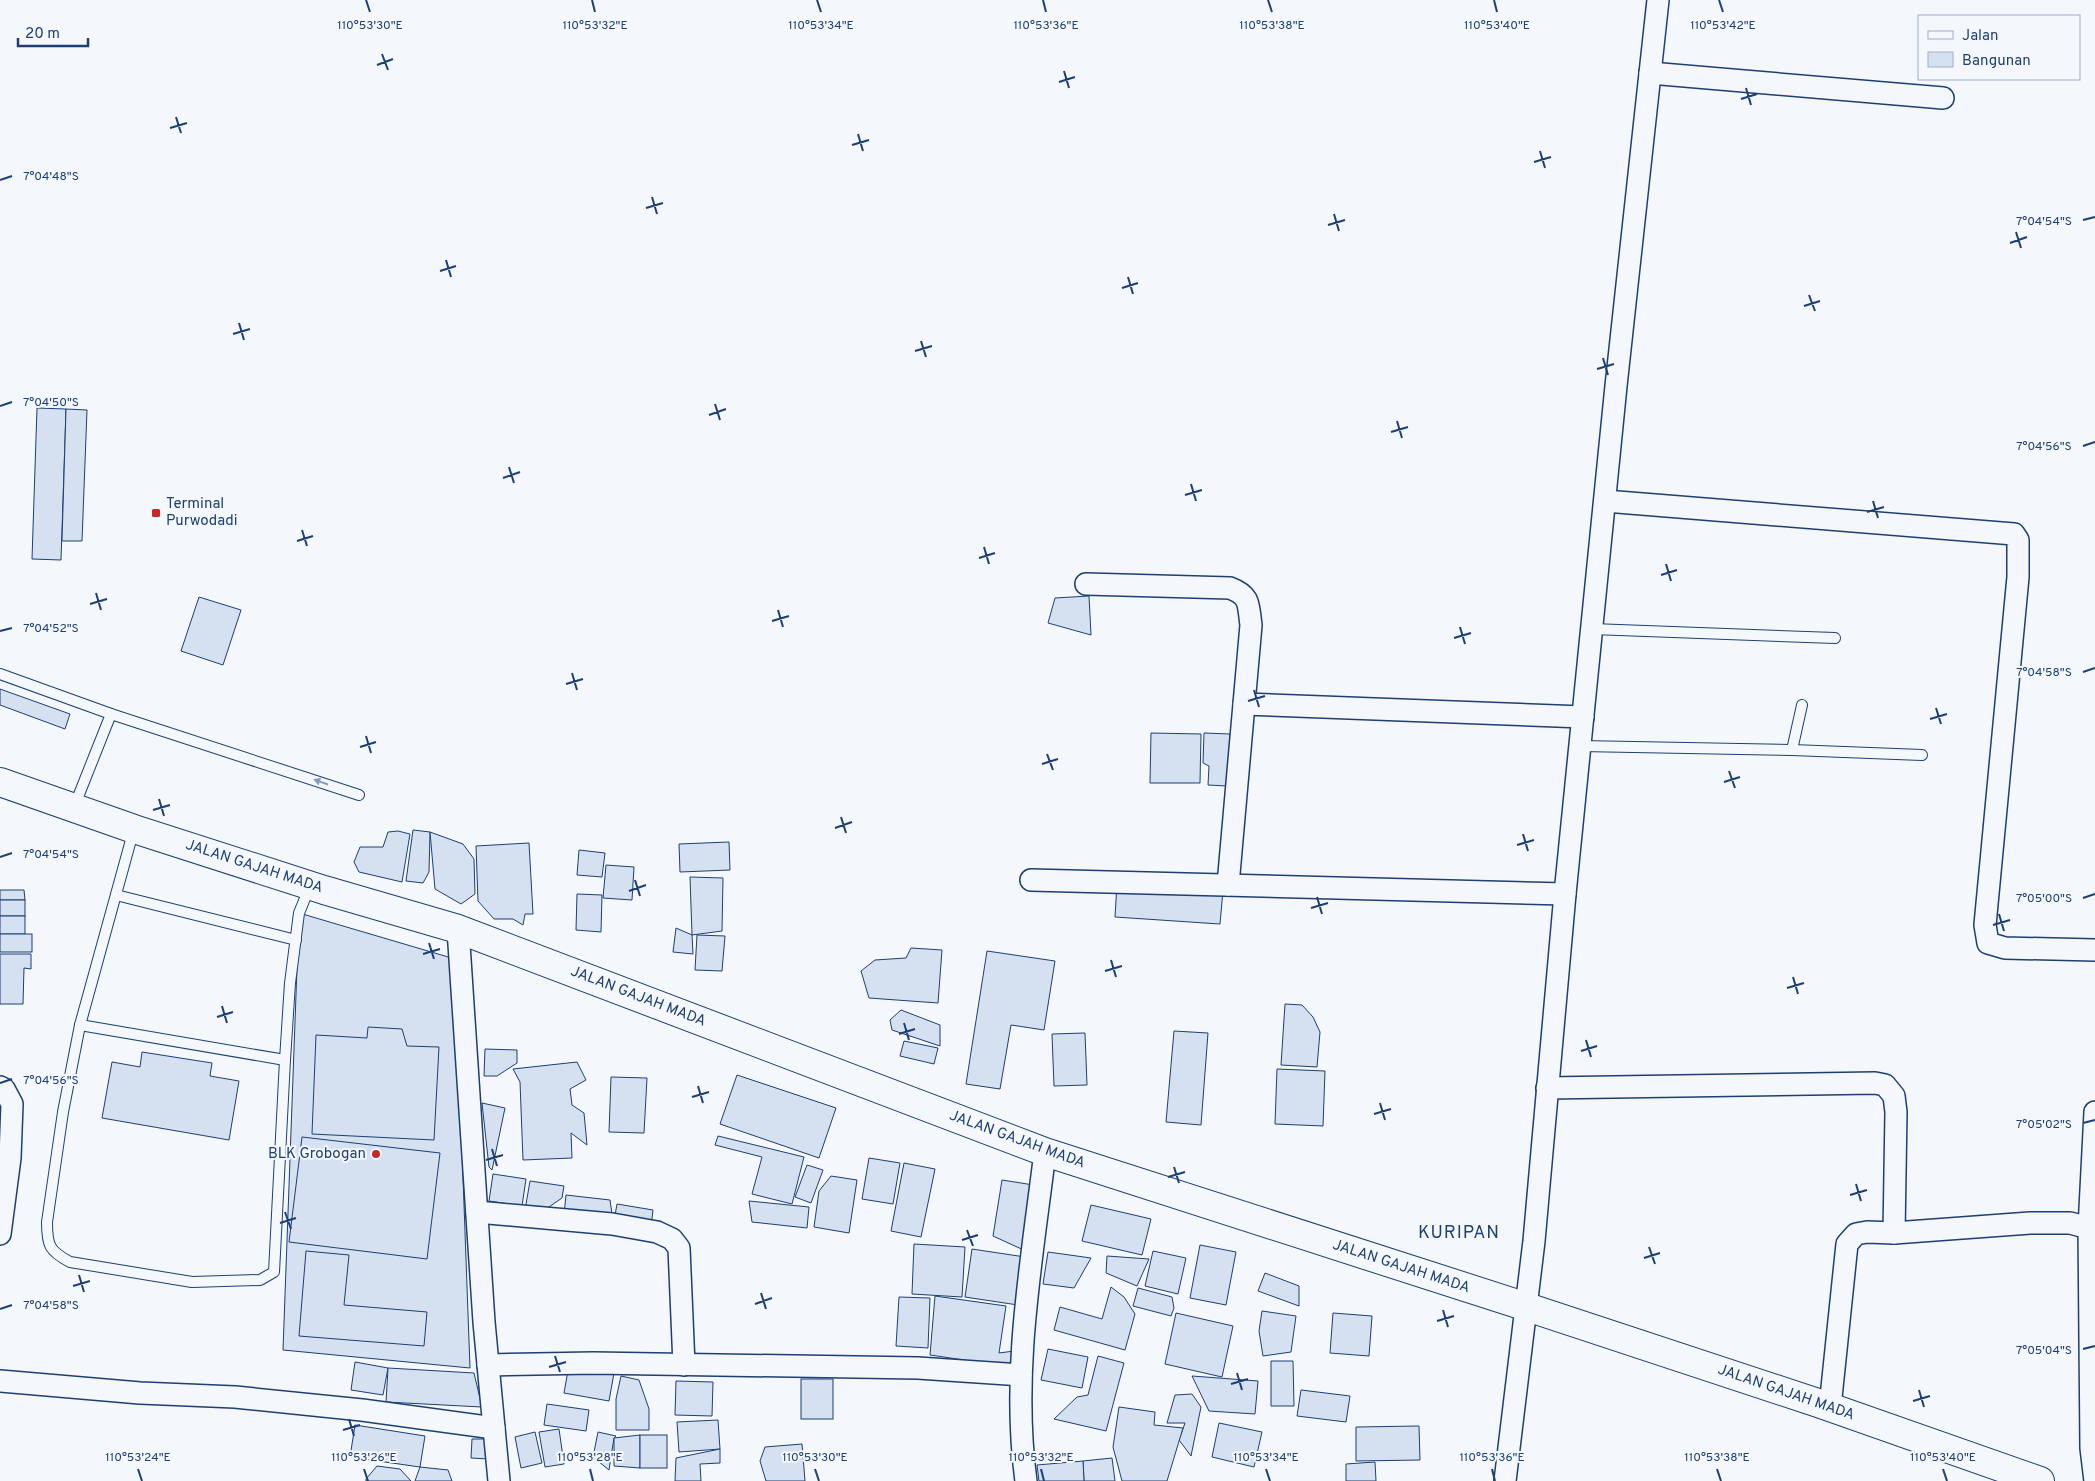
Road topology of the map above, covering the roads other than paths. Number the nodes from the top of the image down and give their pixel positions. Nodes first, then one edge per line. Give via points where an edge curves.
1 (1658, 0) edge
2 (1650, 73) junction
3 (1943, 98) dead end
4 (1604, 501) junction
5 (1086, 584) dead end
6 (1592, 629) junction
7 (1835, 638) dead end
8 (0, 674) edge
9 (1244, 704) junction
10 (1802, 704) dead end
11 (110, 714) junction
12 (1583, 717) junction
13 (1580, 746) junction
14 (1792, 750) junction
15 (1922, 754) dead end
16 (0, 782) edge
17 (359, 794) dead end
18 (74, 808) junction
19 (134, 829) junction
20 (1031, 880) dead end
21 (1228, 884) junction
22 (310, 885) junction
23 (1565, 894) junction
24 (116, 895) junction
25 (458, 929) junction
26 (296, 940) junction
27 (2095, 950) edge
28 (80, 1026) junction
29 (285, 1060) junction
30 (0, 1087) edge
31 (1547, 1088) junction
32 (2095, 1112) edge
33 (1045, 1152) junction
34 (477, 1212) junction
35 (2091, 1218) edge
36 (1894, 1232) junction
37 (0, 1234) edge
38 (1527, 1307) junction
39 (488, 1365) junction
40 (684, 1366) junction
41 (1021, 1375) junction
42 (0, 1381) edge
43 (1830, 1407) junction
44 (494, 1428) junction
45 (499, 1481) edge
46 (1026, 1481) edge
47 (1505, 1481) edge
48 (2040, 1481) edge
49 (2095, 1481) edge

1 - 2 street
2 - 3 street
2 - 4 street
4 - 6 street
4 - 27 street via 2014,534 2018,540 2018,577 1986,937 1988,942 2005,948
5 - 9 street via 1230,588 1240,592 1247,600 1251,626
6 - 7 lane
6 - 12 street
8 - 11 lane
9 - 12 street
9 - 21 street
10 - 14 lane
17 -> 11 lane
11 - 18 lane
12 - 13 street
13 - 14 lane
13 - 23 street
14 - 15 lane
16 - 18 main road, JALAN GAJAH MADA
18 - 19 main road, JALAN GAJAH MADA
19 - 22 main road, JALAN GAJAH MADA
19 - 24 lane
20 - 21 street
21 - 23 street
22 - 25 main road, JALAN GAJAH MADA
22 - 26 lane via 299,913
23 - 31 street
24 - 26 lane
24 - 28 lane
25 - 33 main road, JALAN GAJAH MADA
25 - 34 street
26 - 29 lane
28 - 29 lane
28 - 29 lane via 47,1222 51,1249 70,1262 192,1282 260,1280 274,1272
30 - 37 street via 12,1104 10,1158
31 - 36 street via 1886,1085 1894,1096 1896,1112
31 - 38 street
32 - 35 street
33 - 38 main road, JALAN GAJAH MADA
33 - 41 street
34 - 39 street
34 - 40 street via 612,1224 657,1232 672,1239 679,1248
35 - 36 street via 2070,1223
35 - 49 street via 2091,1448
36 - 43 street via 1856,1234 1847,1244
38 - 43 main road, JALAN GAJAH MADA
38 - 47 street
39 - 40 street via 593,1363
39 - 44 street
40 - 41 street via 918,1368
41 - 46 street via 1021,1446
42 - 44 street via 235,1397
43 - 48 main road, JALAN GAJAH MADA
44 - 45 street

